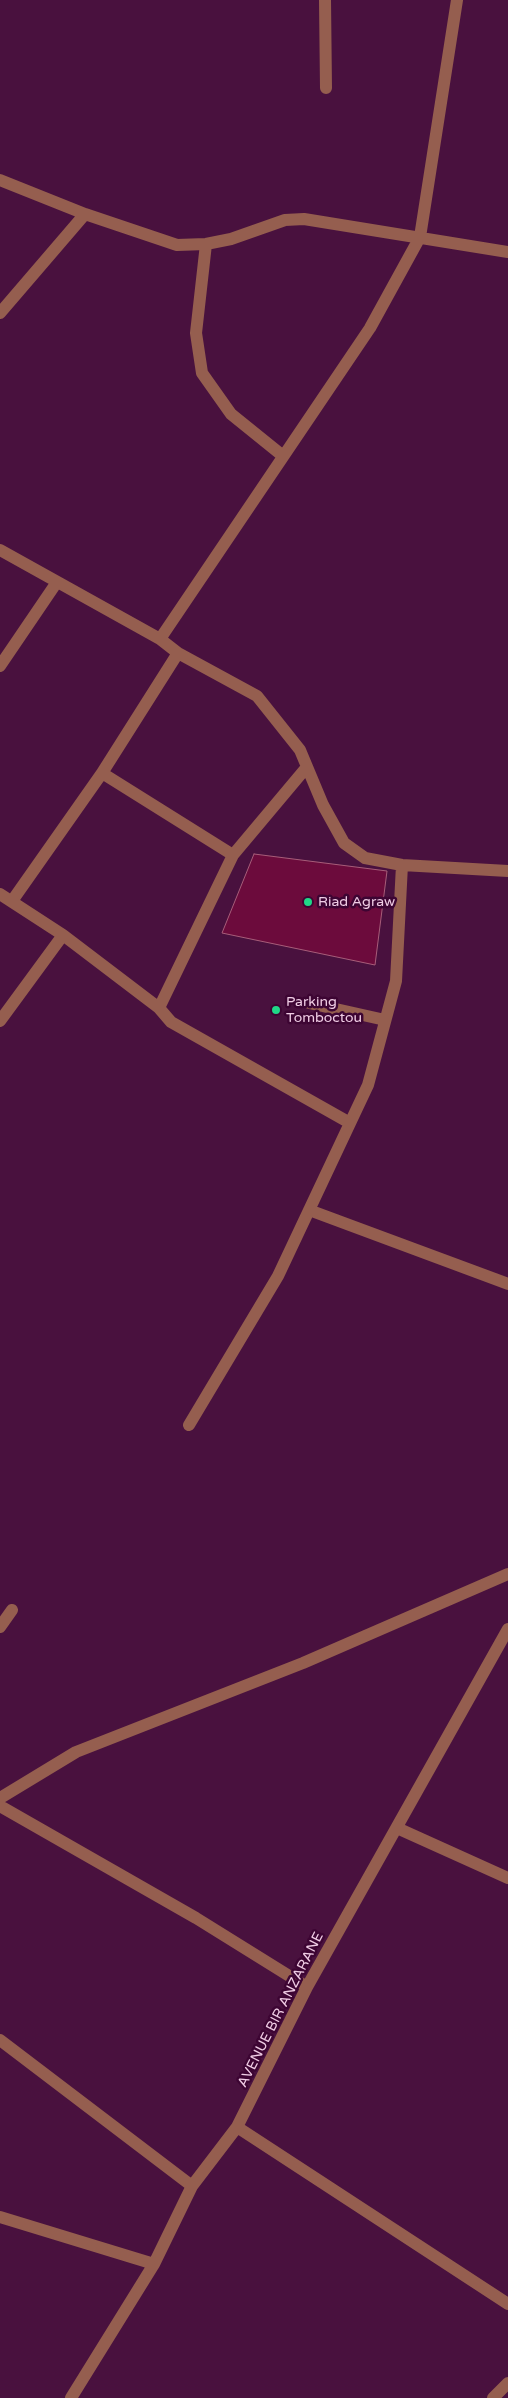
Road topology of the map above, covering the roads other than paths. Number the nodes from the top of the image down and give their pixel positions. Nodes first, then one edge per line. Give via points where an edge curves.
1 (325, 0) edge
2 (457, 0) edge
3 (326, 88) dead end
4 (0, 180) edge
5 (84, 214) junction
6 (420, 237) junction
7 (206, 244) junction
8 (508, 252) edge
9 (0, 313) edge
10 (283, 456) junction
11 (0, 550) edge
12 (57, 582) junction
13 (160, 639) junction
14 (178, 653) junction
15 (0, 666) edge
16 (306, 768) junction
17 (102, 773) junction
18 (233, 855) junction
19 (402, 865) junction
20 (508, 870) edge
21 (0, 894) edge
22 (12, 902) junction
23 (63, 935) junction
24 (309, 1003) dead end
25 (159, 1008) junction
26 (385, 1020) junction
27 (0, 1021) edge
28 (350, 1123) junction
29 (309, 1210) junction
30 (508, 1284) edge
31 (189, 1425) dead end
32 (508, 1574) edge
33 (12, 1610) dead end
34 (0, 1627) edge
35 (507, 1633) edge
36 (0, 1798) edge
37 (0, 1806) edge
38 (397, 1828) junction
39 (508, 1878) edge
40 (308, 1987) junction
41 (0, 2040) edge
42 (237, 2127) junction
43 (192, 2186) junction
44 (0, 2217) edge
45 (154, 2264) junction
46 (508, 2304) edge
47 (508, 2383) edge
48 (71, 2398) edge
49 (493, 2398) edge

1 - 3 street
2 - 6 street
4 - 5 street
5 - 7 street via 177,245
5 - 9 street
6 - 7 street via 304,219 285,220
6 - 8 street
6 - 10 street via 370,328
7 - 10 street via 196,333 202,373 231,414
10 - 13 street
11 - 12 street
12 - 13 street
12 - 15 street
13 - 14 street
14 - 16 street via 257,696 300,750
14 - 17 street
16 - 18 street
16 - 19 street via 344,842 365,858
17 - 18 street
17 - 22 street
18 - 25 street
19 - 20 street
19 - 26 street via 396,981
21 - 22 street
22 - 23 street
23 - 25 street
23 - 27 street
24 - 26 street
25 - 28 street via 171,1022
26 - 28 street via 368,1084
28 - 29 street
29 - 30 street
29 - 31 street via 278,1276
32 - 36 street via 303,1663 76,1752
33 - 34 street
35 - 38 street, AVENUE BIR ANZARANE
37 - 40 street via 196,1918
38 - 39 street
38 - 40 street, AVENUE BIR ANZARANE
40 - 42 street, AVENUE BIR ANZARANE
41 - 43 street
42 - 43 street, AVENUE BIR ANZARANE
42 - 46 street
43 - 45 street, AVENUE BIR ANZARANE
44 - 45 street
45 - 48 street, AVENUE BIR ANZARANE
47 - 49 street

